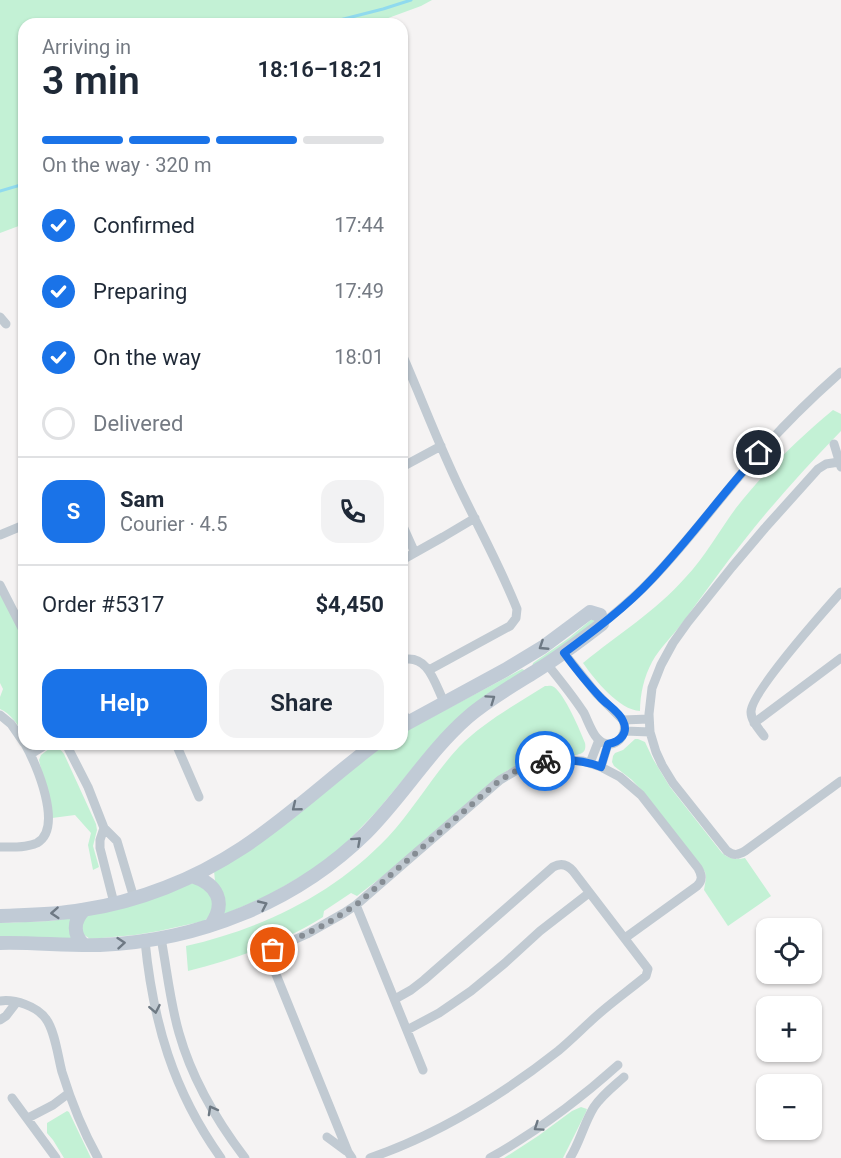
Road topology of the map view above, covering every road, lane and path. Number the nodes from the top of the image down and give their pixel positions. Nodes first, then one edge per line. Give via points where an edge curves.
1 (408, 368) edge
2 (841, 372) edge
3 (834, 444) dead end
4 (441, 446) junction
5 (408, 464) edge
6 (840, 465) edge
7 (475, 518) junction
8 (18, 528) edge
9 (0, 535) edge
10 (408, 537) edge
11 (415, 553) junction
12 (408, 557) edge
13 (0, 585) edge
14 (841, 592) edge
15 (18, 620) edge
16 (602, 624) junction
17 (564, 653) junction
18 (841, 658) edge
19 (408, 659) edge
20 (547, 664) junction
21 (429, 670) junction
22 (444, 702) junction
23 (0, 715) edge
24 (408, 718) edge
25 (649, 719) junction
26 (623, 720) junction
27 (754, 723) junction
28 (625, 731) junction
29 (650, 732) junction
30 (18, 734) edge
31 (764, 736) dead end
32 (604, 742) junction
33 (28, 750) edge
34 (38, 750) edge
35 (69, 750) edge
36 (179, 750) edge
37 (367, 750) edge
38 (31, 754) junction
39 (590, 763) junction
40 (601, 767) junction
41 (841, 782) edge
42 (199, 797) dead end
43 (104, 828) junction
44 (0, 848) edge
45 (192, 876) junction
46 (589, 893) junction
47 (134, 898) junction
48 (114, 903) junction
49 (356, 905) junction
50 (84, 910) junction
51 (0, 916) edge
52 (211, 925) junction
53 (162, 938) junction
54 (625, 938) junction
55 (145, 941) junction
56 (0, 943) edge
57 (84, 945) junction
58 (395, 999) junction
59 (0, 1001) edge
60 (16, 1003) junction
61 (0, 1020) edge
62 (407, 1030) junction
63 (618, 1065) dead end
64 (423, 1070) dead end
65 (624, 1077) dead end
66 (69, 1093) junction
67 (585, 1094) junction
68 (12, 1098) dead end
69 (594, 1107) junction
70 (28, 1118) junction
71 (327, 1137) dead end
72 (350, 1155) edge
73 (56, 1158) edge
74 (98, 1158) edge
75 (221, 1158) edge
76 (245, 1158) edge
77 (370, 1158) edge
78 (490, 1158) edge
79 (570, 1158) edge

1 - 4 street
2 - 16 street via 771,440 651,581
3 - 6 street
4 - 5 street
4 - 7 street
6 - 25 street via 822,465 794,494 680,633 656,676
7 - 11 street
7 - 21 street via 517,609 516,618 510,626
8 - 9 street
10 - 11 street
11 - 12 street
13 - 15 street
14 - 27 street via 764,686 751,708
16 - 17 street
16 -> 22 street via 598,614 590,612 543,647
17 - 20 street
17 - 26 street
18 - 27 street
19 - 21 street via 418,660
20 - 32 street via 584,714 593,734
52 -> 20 street via 281,896 326,867 378,820 467,718
21 - 22 street
22 - 24 street
23 - 30 street
25 - 26 street
25 - 29 street
26 - 28 street
27 - 31 street
28 - 29 street
28 - 32 street via 620,740
29 - 41 street via 667,774 732,854 745,851
32 - 39 street
32 - 40 street
33 - 38 street
34 - 38 street
35 - 43 street
36 - 42 street
37 -> 45 street via 258,837
38 - 44 street via 45,798 45,834 34,844
39 - 40 street
39 - 49 street via 542,762 525,766 500,780
40 - 54 street via 641,795 701,875 697,886
43 - 47 street via 117,841
43 - 48 street via 100,848
45 - 47 street
45 - 52 street via 209,884 218,898 218,912
46 - 54 street
46 - 58 street via 570,868 556,865 431,974
46 - 62 street via 471,991
47 - 48 street
48 - 50 street
49 - 58 street
49 - 72 street via 276,948 271,956
50 -> 51 street
50 - 57 street via 75,929
52 - 53 street
53 - 55 street
76 -> 53 street via 219,1122 191,1066 174,1012
54 - 77 street via 648,967 646,976 505,1090 444,1126
57 -> 55 street
55 -> 75 street via 154,1004 172,1068
56 - 57 street
58 - 62 street
59 - 60 street
60 - 61 street
60 - 66 street via 39,1011 47,1021
62 - 64 street
63 - 67 street
65 - 69 street
66 - 70 street
66 - 74 street
67 - 69 street via 593,1100
67 -> 78 street
68 - 70 street
69 - 79 street
70 - 73 street
71 - 72 street

